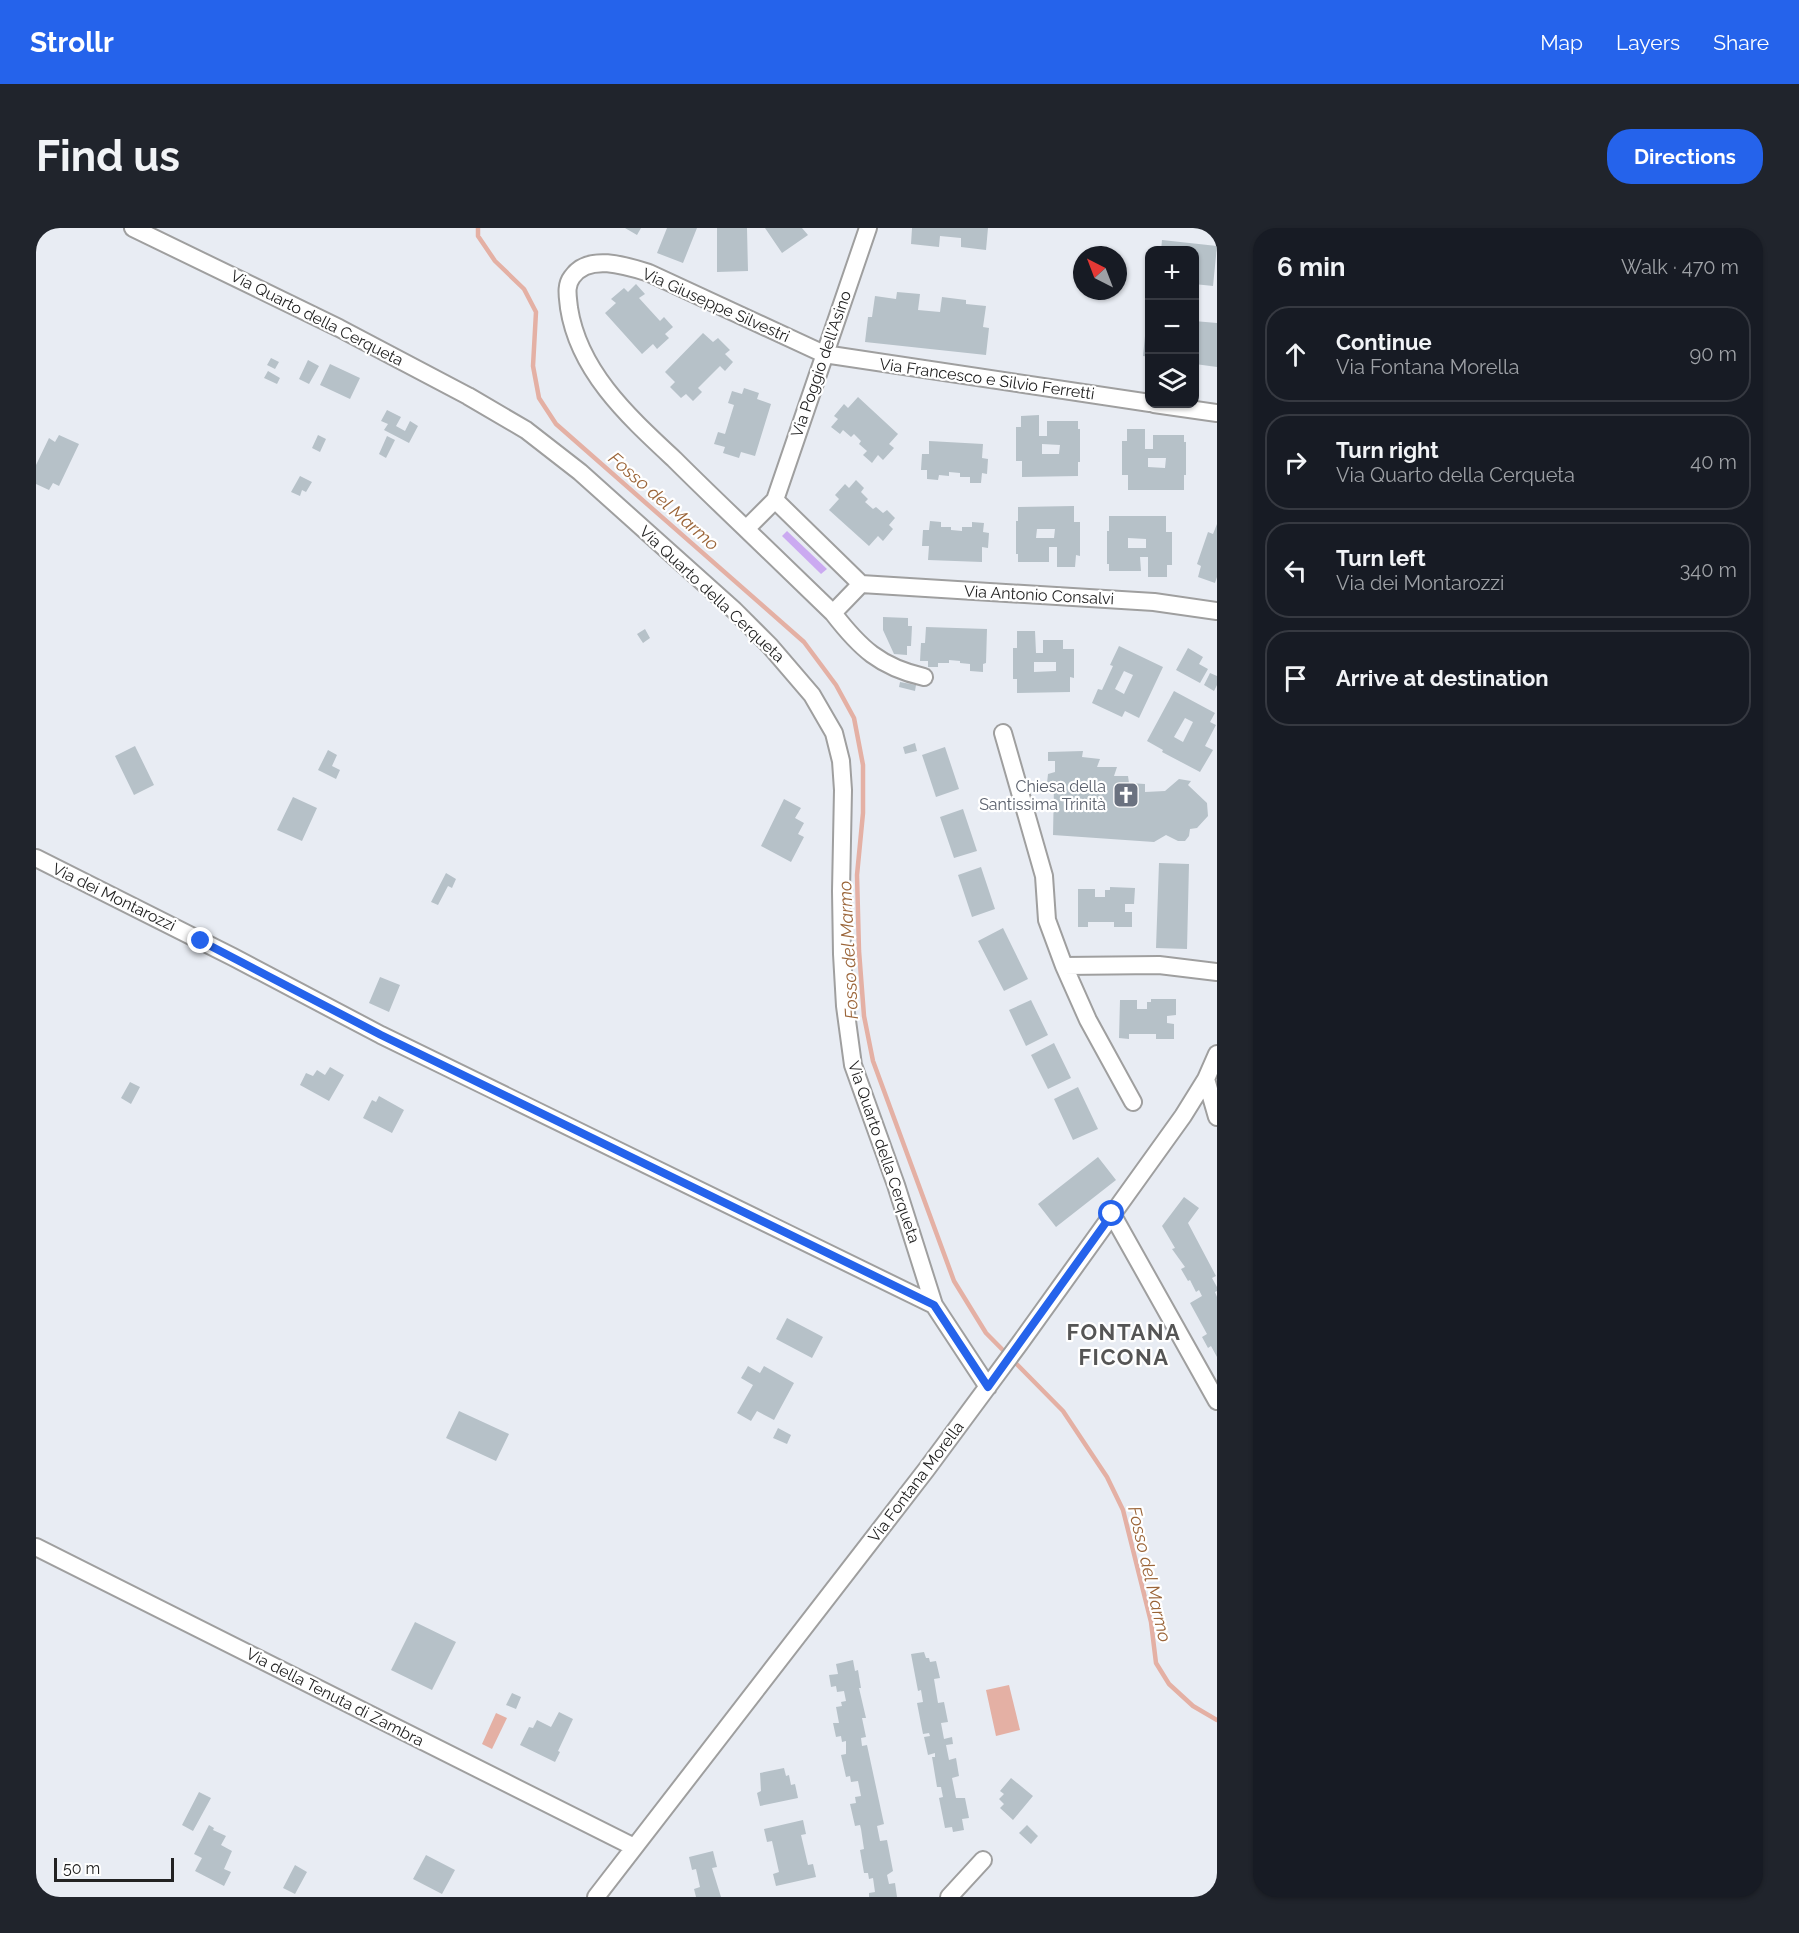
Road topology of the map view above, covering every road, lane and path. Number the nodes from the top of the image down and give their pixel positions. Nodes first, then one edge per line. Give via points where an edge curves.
1 (133, 228) edge
2 (868, 228) edge
3 (824, 354) junction
4 (1145, 402) edge
5 (1182, 408) edge
6 (1217, 413) edge
7 (775, 500) junction
8 (746, 529) junction
9 (861, 584) junction
10 (1217, 611) edge
11 (832, 613) junction
12 (924, 677) dead end
13 (1003, 733) dead end
14 (36, 858) edge
15 (1064, 966) junction
16 (1217, 972) edge
17 (1217, 1054) edge
18 (1206, 1079) junction
19 (1132, 1102) dead end
20 (1217, 1117) edge
21 (1112, 1214) junction
22 (934, 1305) junction
23 (992, 1380) junction
24 (1217, 1401) edge
25 (36, 1547) edge
26 (634, 1847) junction
27 (983, 1860) dead end
28 (596, 1897) edge
29 (949, 1897) edge

1 - 22 street, Via Quarto della Cerqueta via 339,328 526,430 580,472 734,610 812,695 834,733 841,760 842,954 853,1065
2 - 3 street, Via Poggio dell'Asino
3 - 4 street, Via Francesco e Silvio Ferretti
3 - 7 street, Via Poggio dell'Asino
3 - 8 street, Via Giuseppe Silvestri via 633,268 589,265 570,280 567,295 574,332 602,384 649,436
5 - 6 street
7 - 8 street
7 - 9 street
8 - 11 street
9 - 10 street, Via Antonio Consalvi via 1154,602
9 - 11 street
11 - 12 street via 874,657 892,668
13 - 15 street via 1044,876 1047,920
14 - 22 street, Via dei Montarozzi via 381,1035
15 - 16 street via 1159,965
15 - 19 street
17 - 18 street, Via Fontana Morella
18 - 20 street
18 - 21 street, Via Fontana Morella
21 - 23 street, Via Fontana Morella
21 - 24 street
22 - 23 street, Via Quarto della Cerqueta
23 - 26 street, Via Fontana Morella
25 - 26 street, Via della Tenuta di Zambra
26 - 28 street, Via Fontana Morella
27 - 29 street

